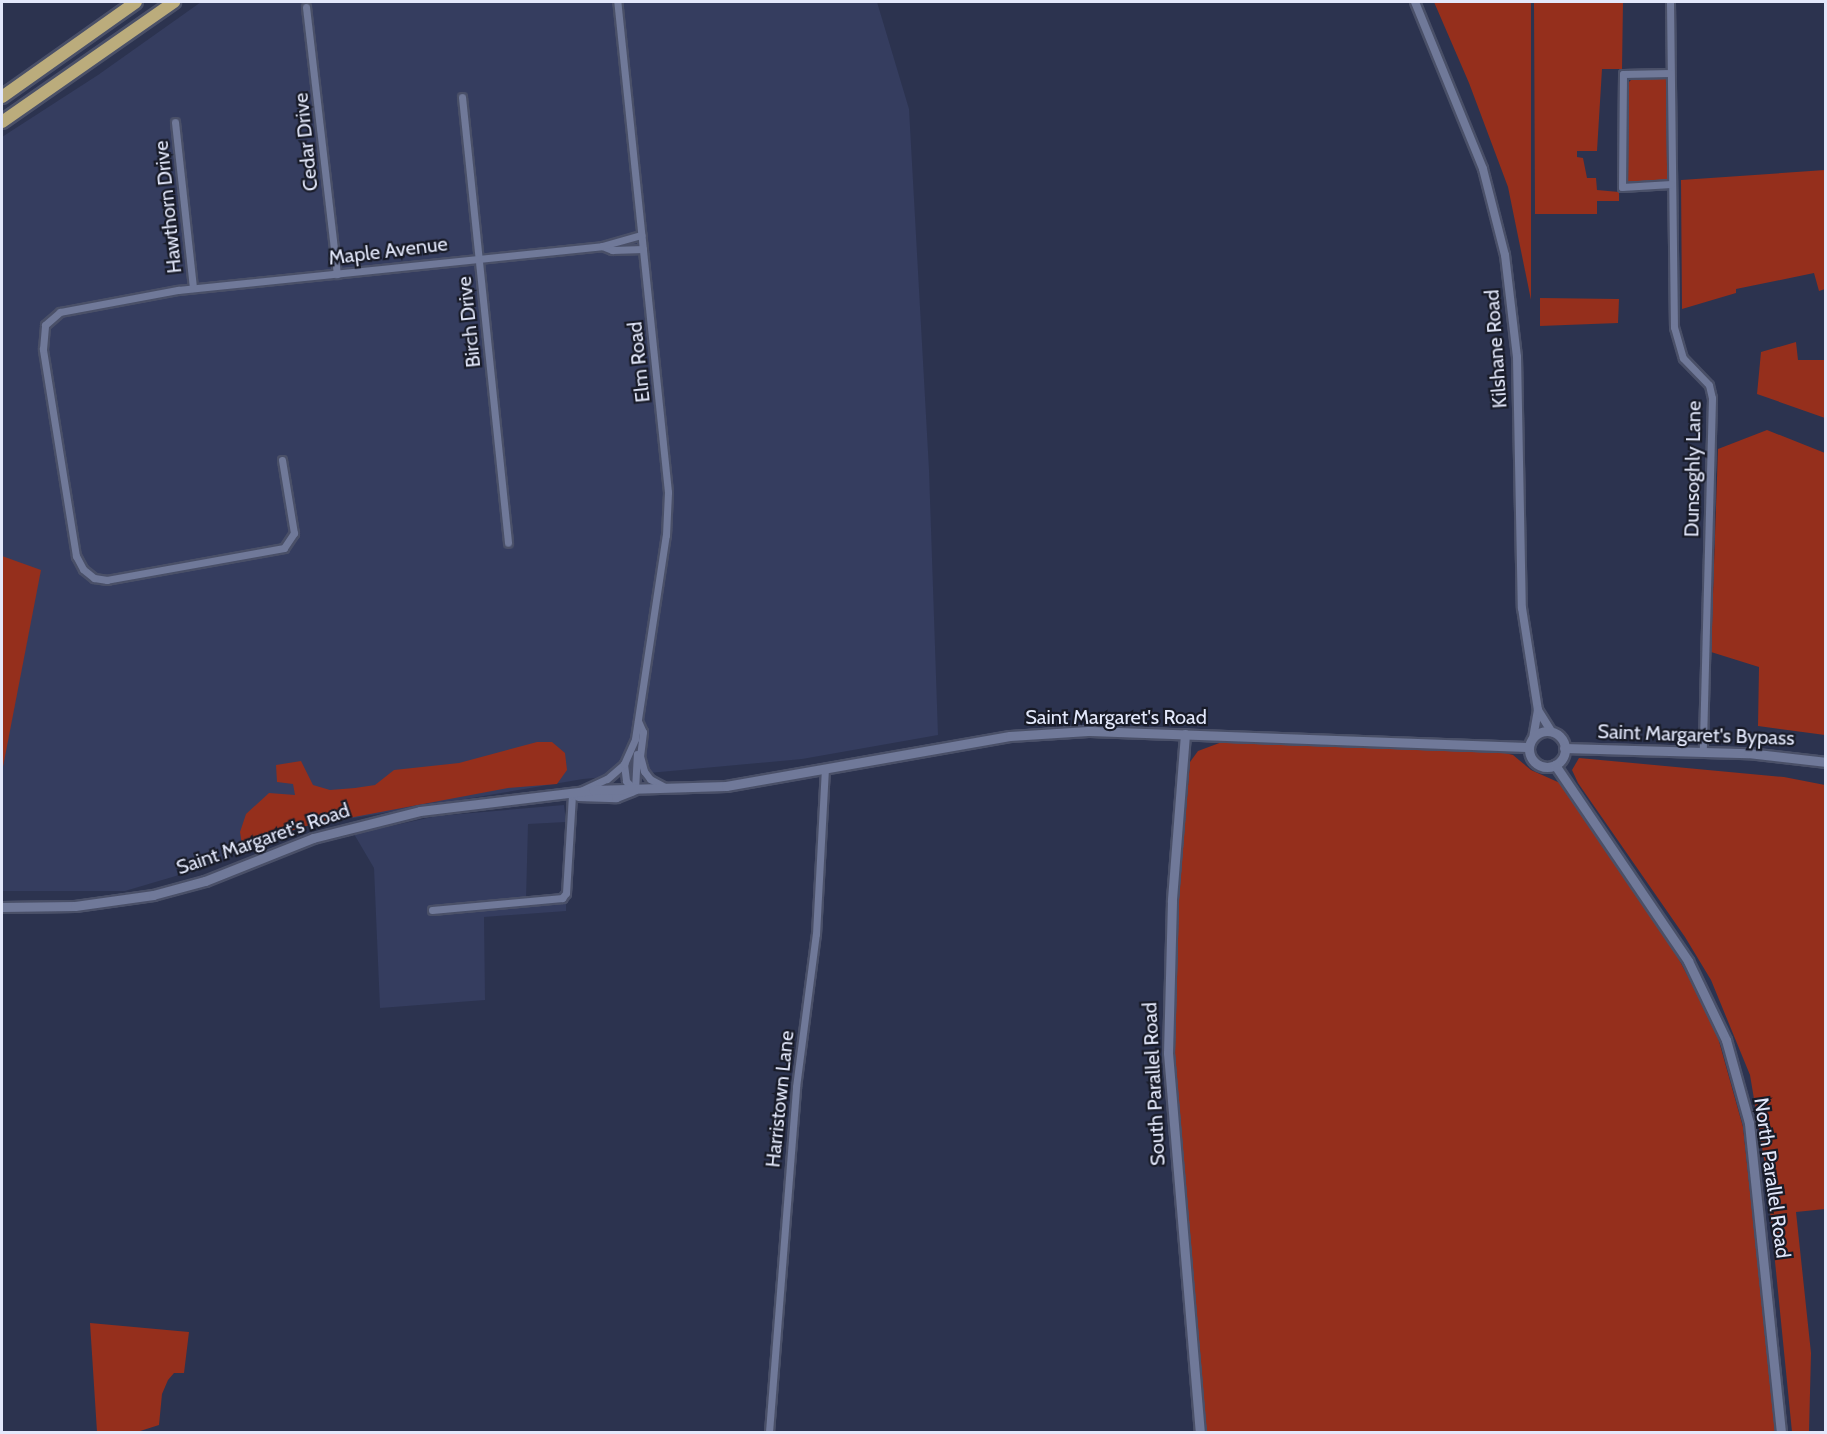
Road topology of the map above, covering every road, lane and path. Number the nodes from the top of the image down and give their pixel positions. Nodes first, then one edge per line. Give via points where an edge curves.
1 (136, 2) edge
2 (174, 2) edge
3 (182, 2) edge
4 (617, 2) edge
5 (1415, 2) edge
6 (1670, 2) edge
7 (306, 7) dead end
8 (122, 38) junction
9 (1670, 73) junction
10 (2, 97) edge
11 (462, 97) dead end
12 (2, 122) edge
13 (175, 122) dead end
14 (1671, 184) junction
15 (641, 235) junction
16 (602, 246) junction
17 (643, 249) junction
18 (479, 257) junction
19 (337, 274) junction
20 (193, 288) junction
21 (282, 460) dead end
22 (508, 543) dead end
23 (1538, 710) junction
24 (638, 718) junction
25 (1552, 732) junction
26 (1185, 734) junction
27 (635, 739) junction
28 (1531, 742) junction
29 (1564, 748) junction
30 (1703, 751) junction
31 (1826, 762) edge
32 (624, 764) junction
33 (1555, 765) junction
34 (825, 770) junction
35 (668, 788) junction
36 (635, 790) junction
37 (572, 795) junction
38 (2, 908) edge
39 (432, 910) dead end
40 (769, 1432) edge
41 (1200, 1432) edge
42 (1781, 1432) edge

1 - 10 highway
2 - 8 highway
3 - 8 highway
4 - 15 street, Elm Road
5 - 23 street, Kilshane Road via 1483,169 1505,255 1517,357 1522,608
6 - 9 street, Dunsoghly Lane
7 - 19 street, Cedar Drive
8 - 12 highway
9 - 14 street, Dunsoghly Lane
9 - 14 street via 1623,74 1622,187
11 - 18 street, Birch Drive
13 - 20 street, Hawthorn Drive
14 - 30 street, Dunsoghly Lane via 1671,300 1676,344 1683,358 1709,385 1712,398
15 - 16 street, Maple Avenue
15 - 17 street, Elm Road
16 - 17 street, Maple Avenue via 612,250
16 - 18 street, Maple Avenue
17 - 24 street, Elm Road via 668,492 666,535
18 - 19 street, Maple Avenue
18 - 22 street, Birch Drive
19 - 20 street, Maple Avenue
20 - 21 street, Maple Avenue via 60,312 45,325 43,349 76,556 94,578 107,580 284,548 294,533
23 - 25 street, Kilshane Road
23 - 28 street, Kilshane Road
24 - 27 street, Elm Road
24 - 35 street, Elm Road via 643,732 640,756 644,771 650,779
25 - 28 main road via 1541,732
25 - 29 main road via 1561,738
26 - 28 main road, Saint Margaret's Road
26 - 34 main road, Saint Margaret's Road via 1088,731 1010,736 919,749
26 - 41 main road, South Parallel Road via 1172,901 1168,1053
27 - 32 street, Elm Road
27 - 36 street, Elm Road
28 - 33 main road via 1535,762
29 - 30 main road, Saint Margaret's Bypass
29 - 33 main road
30 - 31 main road, Saint Margaret's Bypass
32 - 36 street via 626,781
32 - 37 street, Elm Road via 608,779
33 - 42 main road, North Parallel Road via 1688,961 1729,1050 1749,1123
34 - 35 main road, Saint Margaret's Road via 726,786
34 - 40 street, Harristown Lane via 816,934 796,1088
35 - 36 main road, Saint Margaret's Road
36 - 37 main road, Saint Margaret's Road via 616,797
37 - 38 main road, Saint Margaret's Road via 420,811 382,819 313,838 205,881 123,900 40,909
37 - 39 street via 566,893 562,898

